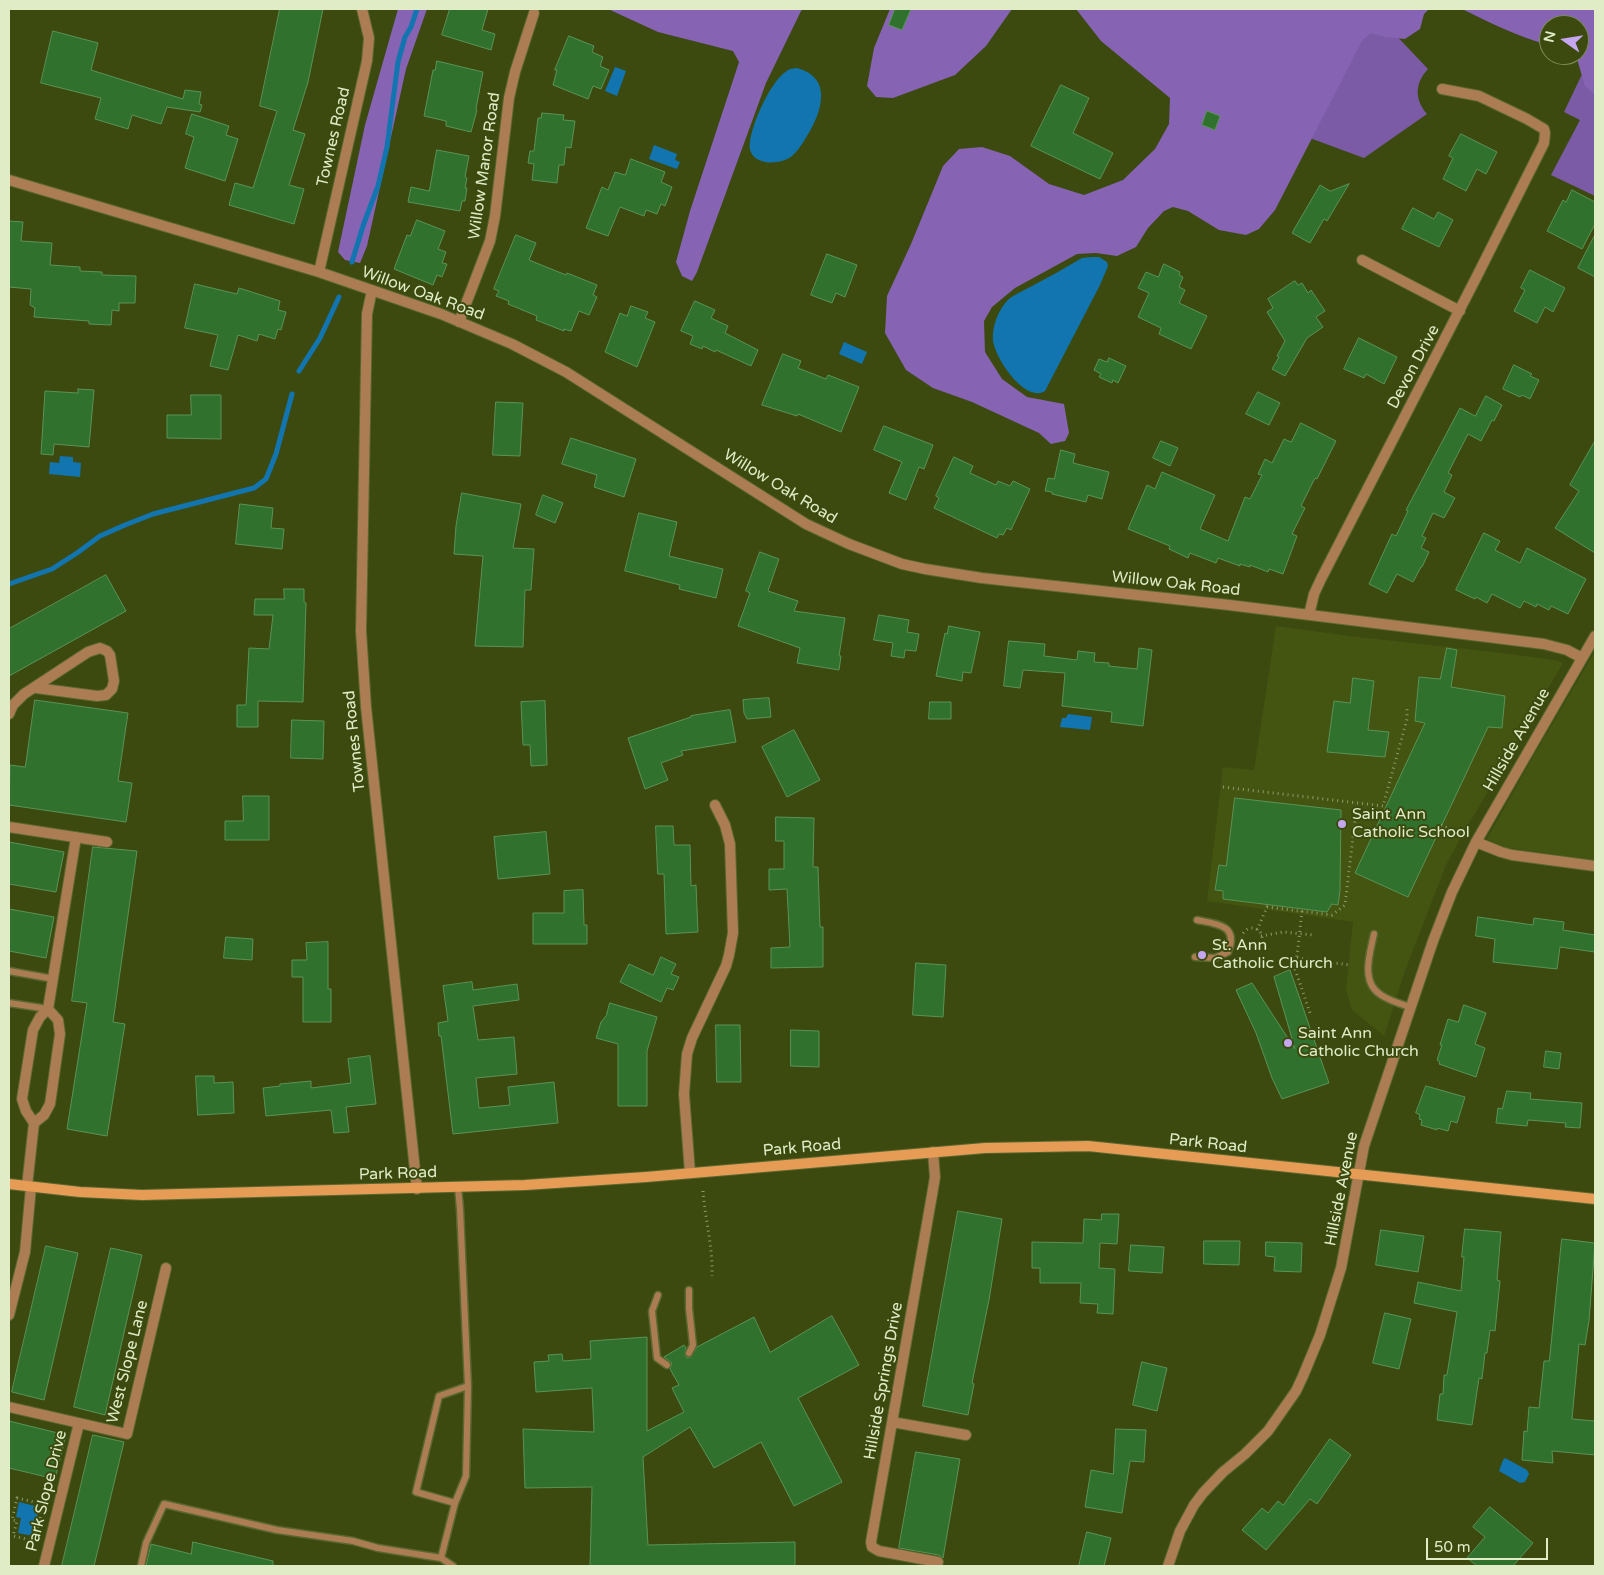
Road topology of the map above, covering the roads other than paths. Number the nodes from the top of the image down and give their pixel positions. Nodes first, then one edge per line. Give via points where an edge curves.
1 (362, 9) edge
2 (534, 13) dead end
3 (1442, 89) dead end
4 (9, 180) edge
5 (1362, 260) dead end
6 (319, 272) junction
7 (372, 290) junction
8 (1460, 311) junction
9 (458, 322) junction
10 (1309, 615) junction
11 (1595, 636) edge
12 (1582, 658) junction
13 (36, 688) junction
14 (9, 714) edge
15 (715, 805) dead end
16 (9, 827) edge
17 (76, 837) junction
18 (107, 842) dead end
19 (1476, 842) junction
20 (1595, 866) edge
21 (1197, 920) dead end
22 (1374, 934) dead end
23 (1195, 957) dead end
24 (9, 971) edge
25 (54, 979) junction
26 (9, 1003) edge
27 (1410, 1007) junction
28 (48, 1009) junction
29 (34, 1123) junction
30 (933, 1152) junction
31 (690, 1173) junction
32 (1358, 1174) junction
33 (9, 1184) edge
34 (29, 1187) junction
35 (458, 1187) junction
36 (417, 1189) junction
37 (1595, 1199) edge
38 (166, 1268) dead end
39 (689, 1290) dead end
40 (658, 1294) dead end
41 (9, 1315) edge
42 (689, 1354) dead end
43 (667, 1365) dead end
44 (468, 1386) junction
45 (9, 1407) edge
46 (79, 1422) junction
47 (892, 1422) junction
48 (966, 1435) dead end
49 (455, 1503) junction
50 (442, 1558) junction
51 (938, 1562) dead end
52 (44, 1566) edge
53 (141, 1566) edge
54 (453, 1566) edge
55 (1168, 1566) edge

1 - 6 street, Townes Road via 368,38 367,61
2 - 9 street, Willow Manor Road via 509,98 492,237
3 - 8 street, Devon Drive via 1489,100 1538,124 1545,134 1537,160
4 - 6 street, Willow Oak Road
5 - 8 street
6 - 7 street, Willow Oak Road
7 - 9 street, Willow Oak Road
7 - 36 street, Townes Road via 367,314 361,631 366,707
8 - 10 street, Devon Drive via 1317,588
9 - 10 street, Willow Oak Road via 557,367 806,524 888,559 914,567 982,578
10 - 12 street, Willow Oak Road via 1544,644
11 - 12 street, Hillside Avenue
12 - 19 street, Hillside Avenue
13 - 13 street via 106,695 114,681 110,655 100,648 94,649
13 - 14 street via 12,705
15 - 31 street via 730,844 733,933 726,966 687,1054 684,1094
16 - 17 street
17 - 18 street
17 - 25 street
19 - 20 street via 1512,855
19 - 27 street, Hillside Avenue via 1442,915
21 - 23 lane via 1221,925 1227,930 1231,944 1228,952 1215,958
22 - 27 lane via 1368,967 1371,984 1380,994
24 - 25 lane
25 - 28 street
26 - 28 lane
27 - 32 street, Hillside Avenue via 1364,1146
28 - 29 street via 33,1030 22,1099
28 - 29 street via 58,1020 60,1034 50,1104
29 - 34 street
30 - 31 main road, Park Road
30 - 32 main road, Park Road via 1088,1146
30 - 47 street, Hillside Springs Drive via 935,1177
31 - 35 main road, Park Road
32 - 37 main road, Park Road
32 - 55 street, Hillside Avenue via 1342,1268 1296,1391 1268,1430 1223,1472 1194,1505 1180,1531
33 - 34 main road, Park Road
34 - 36 main road, Park Road via 142,1195
34 - 41 street via 25,1252
35 - 36 main road, Park Road
35 - 44 lane
38 - 46 street, West Slope Lane via 127,1434
39 - 42 lane via 693,1345
40 - 43 lane via 652,1312 657,1358
44 - 49 lane via 466,1476
44 - 49 lane via 438,1396 416,1492
45 - 46 street, West Slope Lane
46 - 52 street, Park Slope Drive
47 - 48 street
47 - 51 street, Hillside Springs Drive via 871,1545 879,1552
49 - 50 lane
50 - 53 lane via 277,1530 164,1504 146,1543
50 - 54 lane

